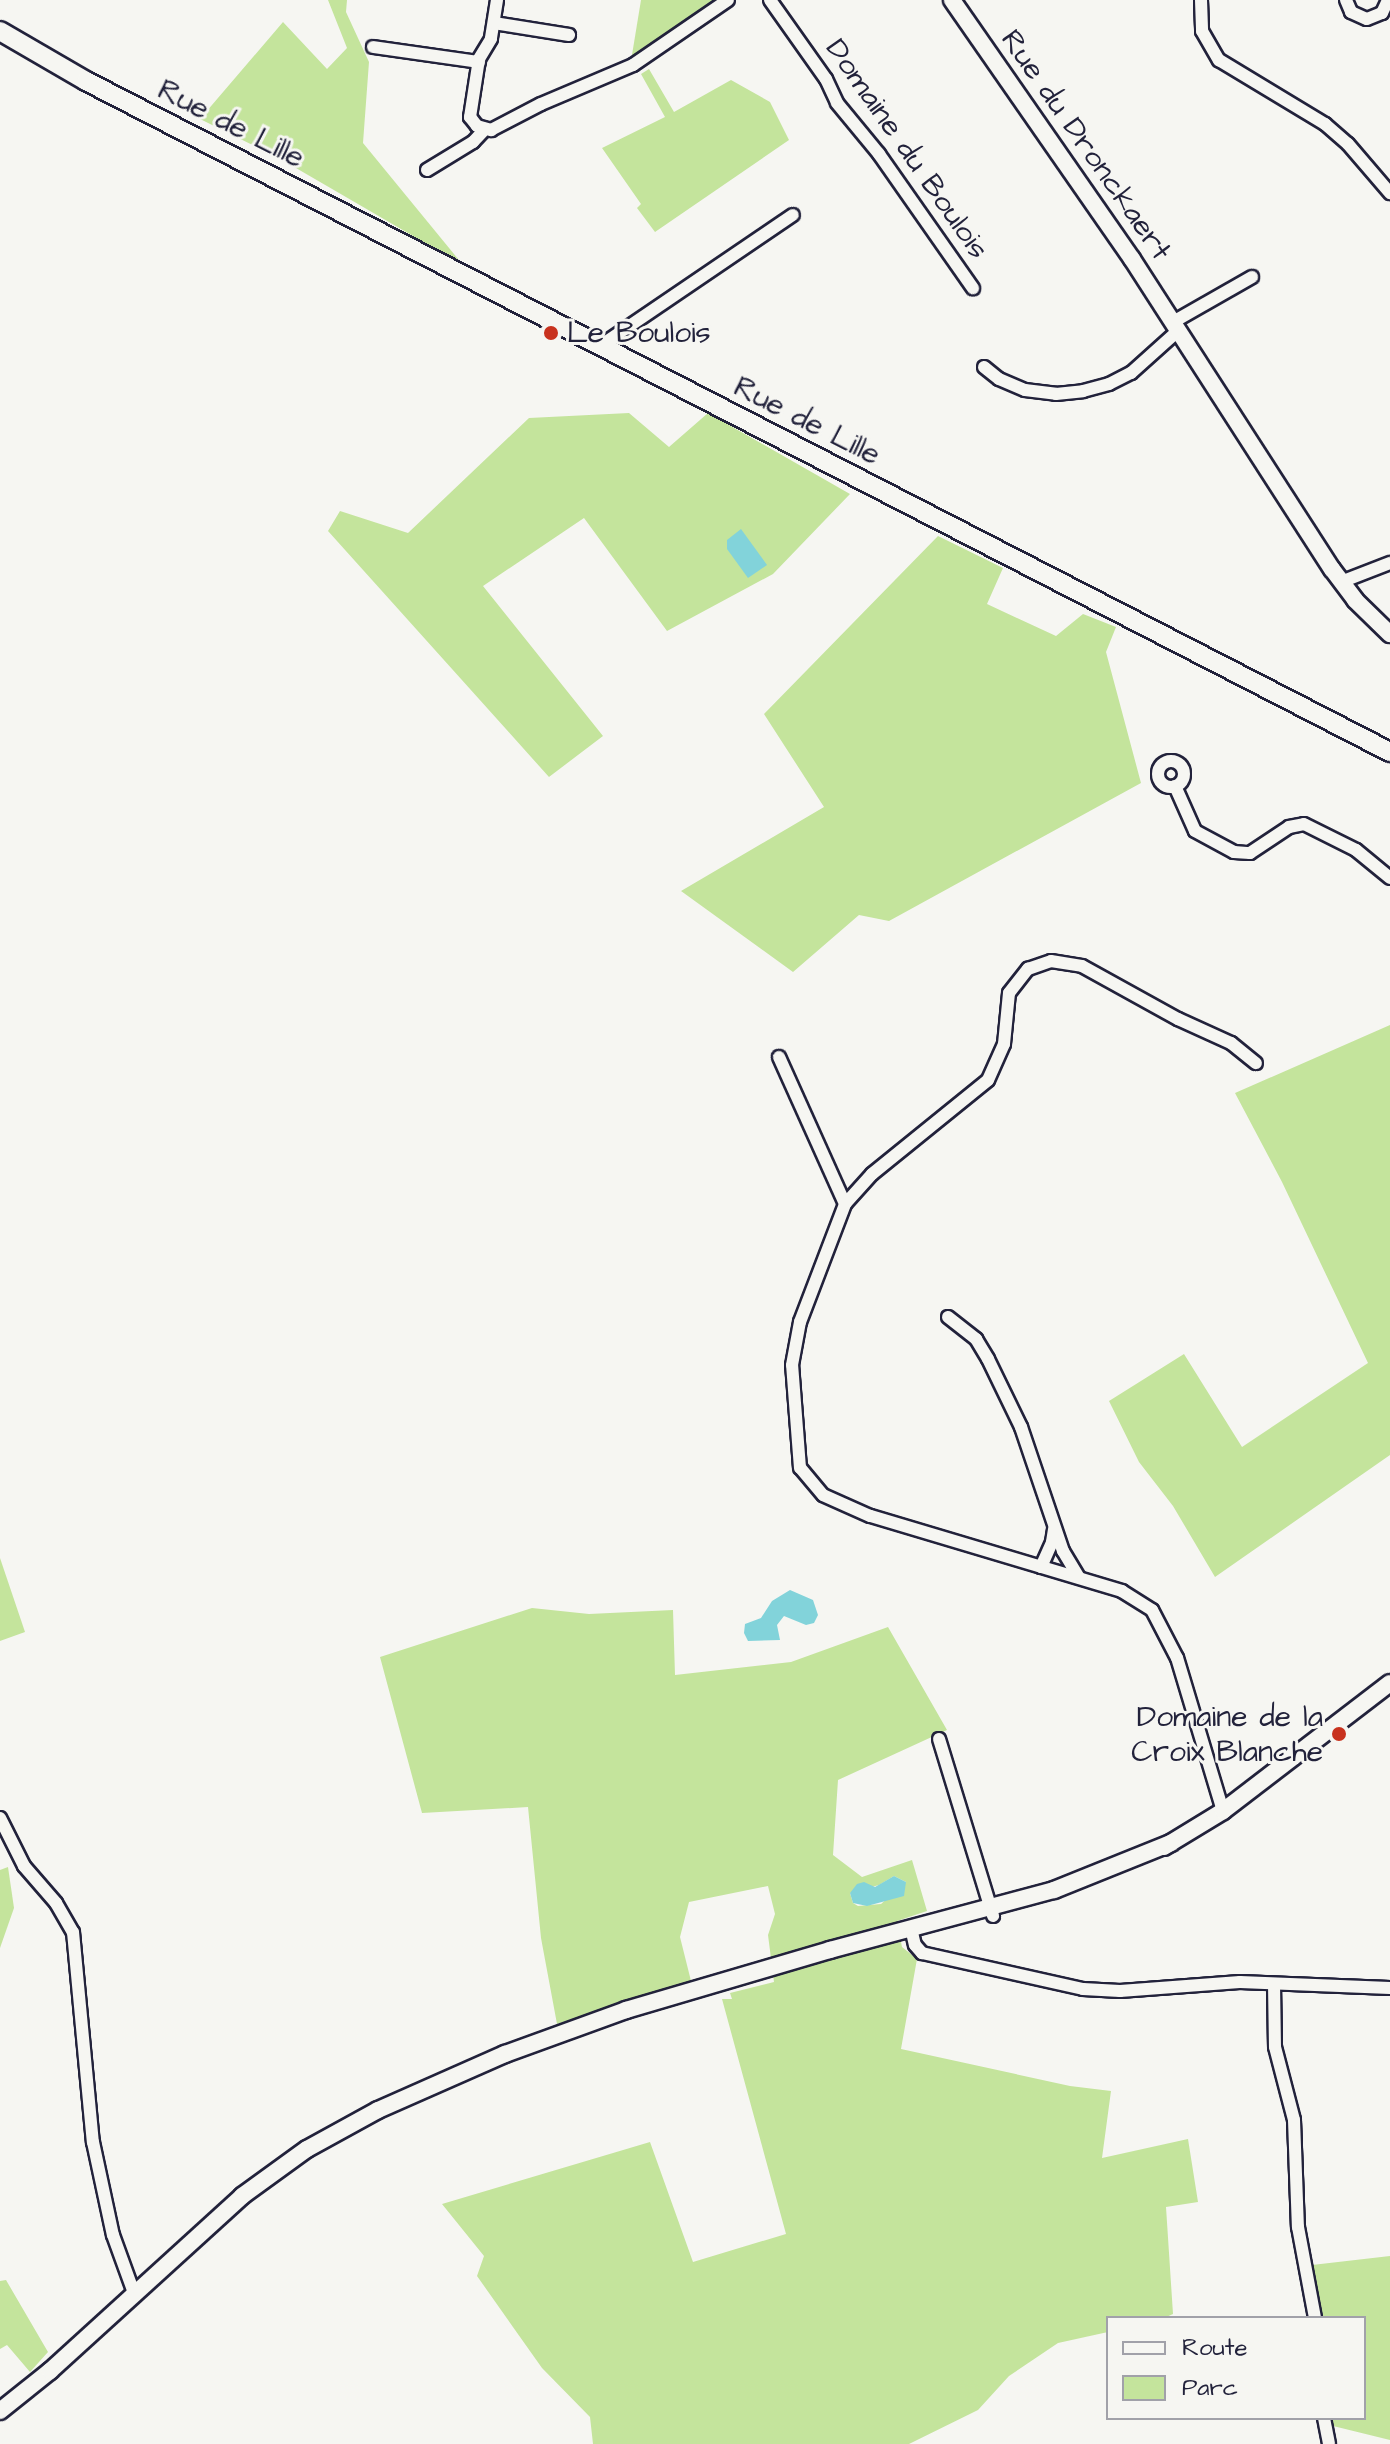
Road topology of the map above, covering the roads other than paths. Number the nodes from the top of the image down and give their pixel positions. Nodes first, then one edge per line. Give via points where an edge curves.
1 (497, 0) edge
2 (728, 0) edge
3 (770, 0) edge
4 (952, 0) edge
5 (1201, 0) edge
6 (1346, 0) edge
7 (1388, 0) edge
8 (494, 23) junction
9 (0, 31) edge
10 (569, 35) dead end
11 (0, 42) edge
12 (373, 47) dead end
13 (479, 62) junction
14 (86, 81) junction
15 (485, 129) junction
16 (427, 170) dead end
17 (1390, 193) edge
18 (793, 215) dead end
19 (1252, 277) dead end
20 (973, 288) dead end
21 (1176, 326) junction
22 (600, 346) junction
23 (984, 367) dead end
24 (1390, 563) edge
25 (1341, 582) junction
26 (1390, 634) edge
27 (1385, 752) edge
28 (1175, 786) dead end
29 (1390, 878) edge
30 (779, 1057) dead end
31 (1256, 1063) dead end
32 (845, 1204) junction
33 (948, 1317) dead end
34 (1054, 1525) junction
35 (1041, 1567) junction
36 (1079, 1578) junction
37 (1390, 1683) edge
38 (939, 1739) dead end
39 (1223, 1811) junction
40 (0, 1818) edge
41 (992, 1911) junction
42 (912, 1932) junction
43 (1274, 1984) junction
44 (1390, 1988) edge
45 (134, 2293) junction
46 (1315, 2316) edge
47 (1, 2410) edge
48 (1324, 2420) edge
49 (1329, 2444) edge

1 - 8 street
2 - 15 street via 633,65 500,127
3 - 20 street, Domaine du Boulois via 837,103
4 - 21 main road, Rue du Dronckaert
5 - 17 street via 1202,31 1219,60 1325,124
6 - 7 street via 1354,15 1371,19 1382,13
8 - 10 street
8 - 13 street
9 - 14 main road, Rue de Lille
11 - 14 main road, Rue de Lille
12 - 13 street
13 - 15 street via 470,117
14 - 22 main road, Rue de Lille
15 - 16 street
18 - 22 street
19 - 21 street
21 - 23 street via 1131,373 1083,391 1025,390
21 - 25 main road, Rue du Dronckaert
22 - 27 main road, Rue de Lille
24 - 25 street
25 - 26 main road, Rue du Dronckaert
28 - 29 street via 1195,831 1234,852 1255,851 1289,827 1304,824 1356,850
30 - 32 street
31 - 32 street via 1231,1043 1082,966 1043,962 1011,987 1003,1050 988,1080 865,1180
32 - 35 street via 800,1322 792,1359 803,1475 823,1495 858,1511
33 - 34 street via 976,1339 988,1359 1021,1427
34 - 35 street
34 - 36 street
35 - 36 street
36 - 39 street via 1132,1595 1157,1616 1177,1658
37 - 39 main road
38 - 41 street
39 - 41 main road via 1171,1843 1107,1871
40 - 45 street via 24,1866 73,1932 93,2142 113,2235
41 - 42 main road
42 - 43 street via 922,1953 1083,1989
42 - 45 main road via 736,1977 549,2037 361,2118 260,2182
43 - 44 street
43 - 46 street via 1275,2047 1294,2120 1298,2227
45 - 47 main road
48 - 49 street

